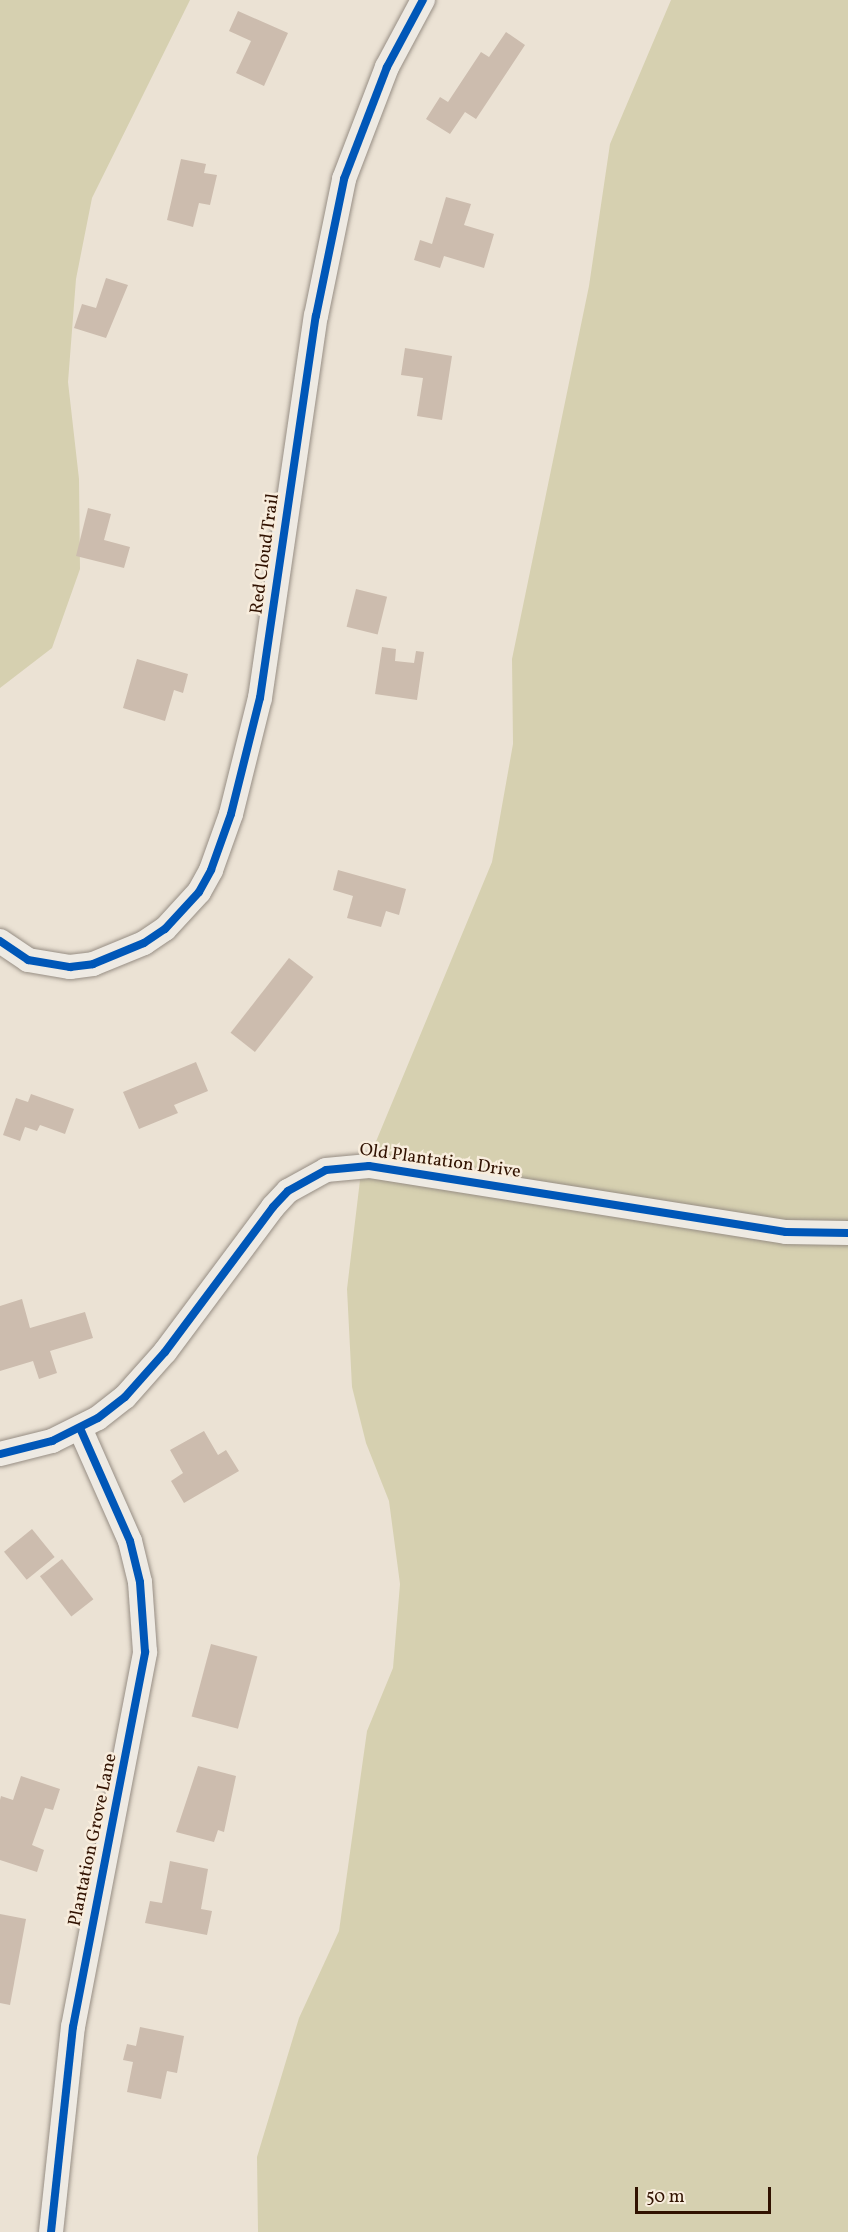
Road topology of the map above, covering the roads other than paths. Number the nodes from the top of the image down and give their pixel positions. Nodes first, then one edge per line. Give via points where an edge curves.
1 (423, 0) edge
2 (0, 941) edge
3 (848, 1233) edge
4 (80, 1428) junction
5 (0, 1454) edge
6 (51, 2232) edge

1 - 2 street, Red Cloud Trail via 363,122 331,232 260,698 244,768 211,870 184,912 165,929 144,943 93,964 70,967 28,960
3 - 4 street, Old Plantation Drive via 786,1232 369,1166 326,1170 288,1191 137,1385
4 - 5 street, Old Plantation Drive via 52,1441
4 - 6 street, Plantation Grove Lane via 130,1541 140,1581 145,1652 73,2027 57,2144

